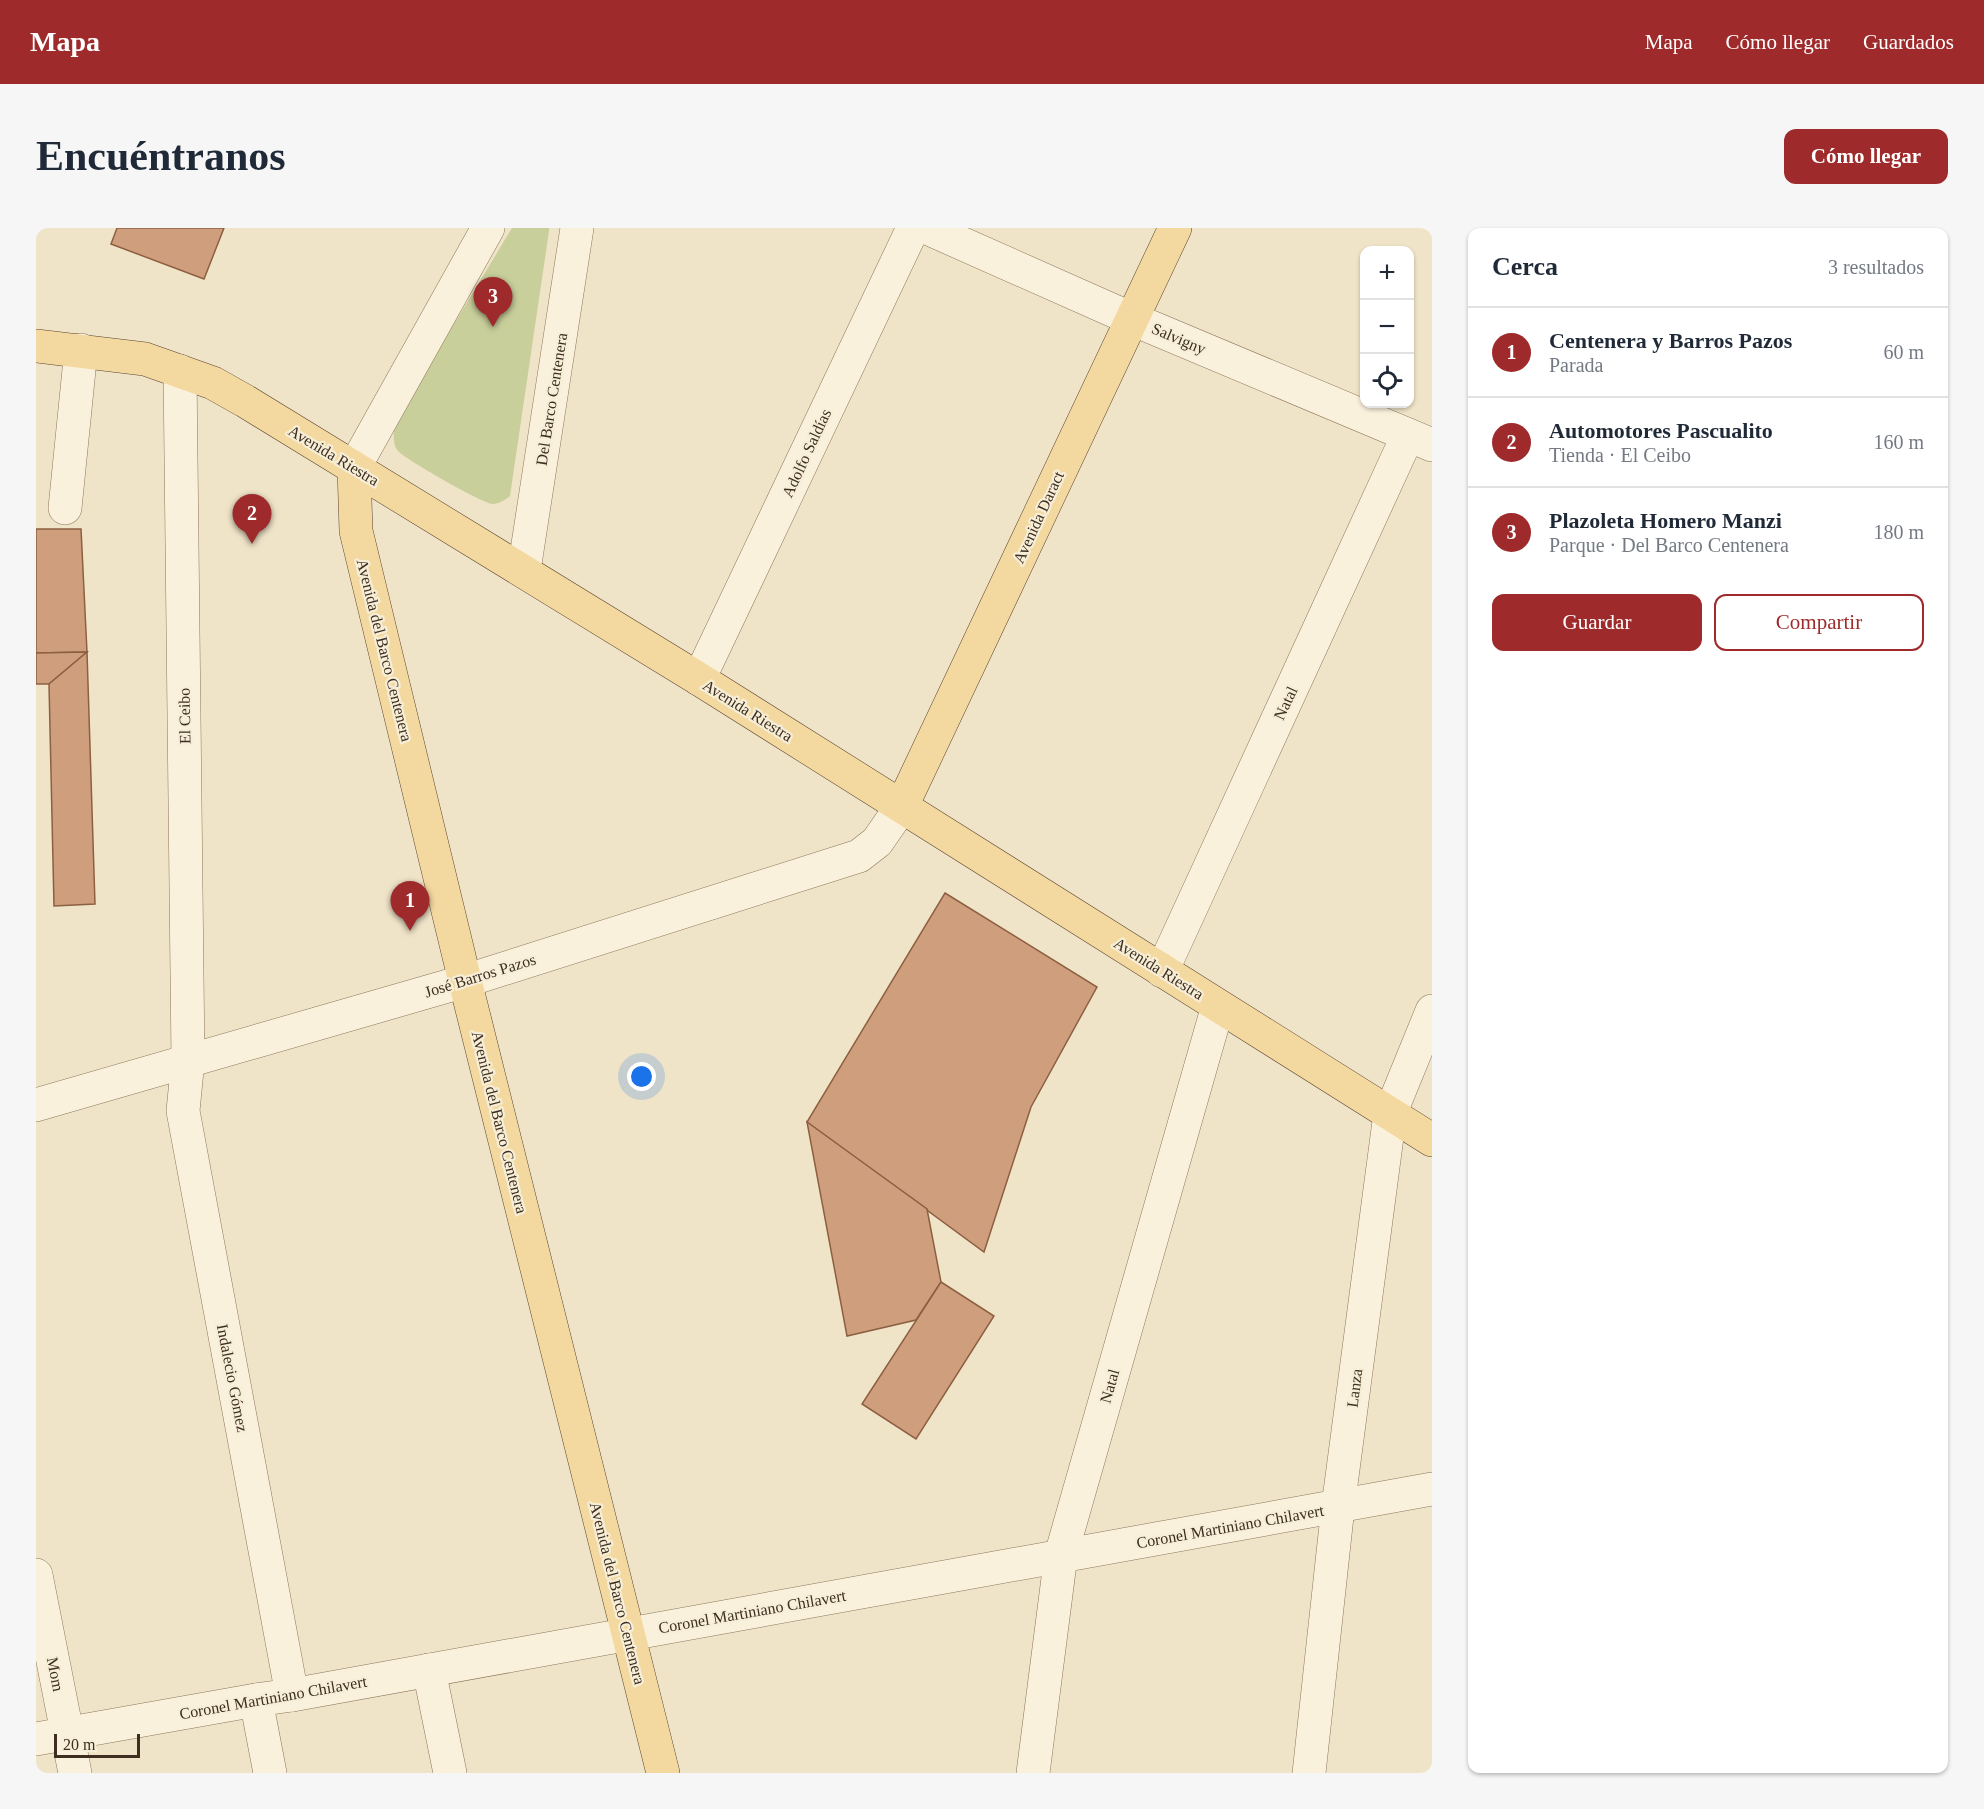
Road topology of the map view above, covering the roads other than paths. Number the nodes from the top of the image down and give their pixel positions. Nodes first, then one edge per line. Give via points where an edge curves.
1 (488, 228) edge
2 (577, 228) edge
3 (913, 228) edge
4 (927, 228) edge
5 (1175, 228) edge
6 (1132, 319) junction
7 (36, 346) edge
8 (81, 350) junction
9 (180, 371) junction
10 (1420, 440) edge
11 (354, 468) junction
12 (65, 508) dead end
13 (524, 570) junction
14 (699, 679) junction
15 (902, 806) junction
16 (1162, 970) junction
17 (465, 981) junction
18 (1218, 1006) junction
19 (1432, 1011) edge
20 (188, 1060) junction
21 (36, 1105) edge
22 (1390, 1114) junction
23 (1432, 1140) edge
24 (1432, 1489) edge
25 (1338, 1507) junction
26 (1060, 1555) junction
27 (36, 1575) edge
28 (628, 1634) junction
29 (429, 1670) junction
30 (292, 1695) junction
31 (256, 1700) junction
32 (68, 1733) junction
33 (36, 1739) edge
34 (75, 1773) edge
35 (270, 1773) edge
36 (450, 1773) edge
37 (663, 1773) edge
38 (1033, 1773) edge
39 (1309, 1773) edge

1 - 11 street
2 - 13 street, Del Barco Centenera
3 - 14 street, Adolfo Saldías
4 - 6 street, Salvigny
5 - 6 main road, Avenida Daract
6 - 10 street, Salvigny
6 - 15 main road, Avenida Daract
7 - 8 main road, Avenida Riestra
8 - 9 main road, Avenida Riestra via 145,359
8 - 12 street
9 - 11 main road, Avenida Riestra via 213,383
9 - 20 street, El Ceibo
10 - 16 street, Natal
11 - 13 main road, Avenida Riestra
11 - 17 main road, Avenida del Barco Centenera via 356,531
13 - 14 main road, Avenida Riestra
14 - 15 main road, Avenida Riestra
15 - 16 main road, Avenida Riestra
15 - 17 street, José Barros Pazos via 877,842 859,856
16 - 18 main road, Avenida Riestra
17 - 20 street, José Barros Pazos
17 - 28 main road, Avenida del Barco Centenera
18 - 22 main road, Avenida Riestra
18 - 26 street, Natal
19 - 22 street, Lanza
20 - 21 street, José Barros Pazos
20 - 30 street, Indalecio Gómez via 183,1111
22 - 23 main road, Avenida Riestra
22 - 25 street, Lanza
24 - 25 street, Coronel Martiniano Chilavert
25 - 26 street, Coronel Martiniano Chilavert
25 - 39 street, Lanza
26 - 28 street, Coronel Martiniano Chilavert
26 - 38 street, Natal
27 - 32 street, Mom
28 - 29 street, Coronel Martiniano Chilavert
28 - 37 main road, Avenida del Barco Centenera
29 - 30 street, Coronel Martiniano Chilavert
29 - 36 street
30 - 31 street, Coronel Martiniano Chilavert
31 - 32 street, Coronel Martiniano Chilavert
31 - 35 street
32 - 33 street, Coronel Martiniano Chilavert
32 - 34 street, Mom

